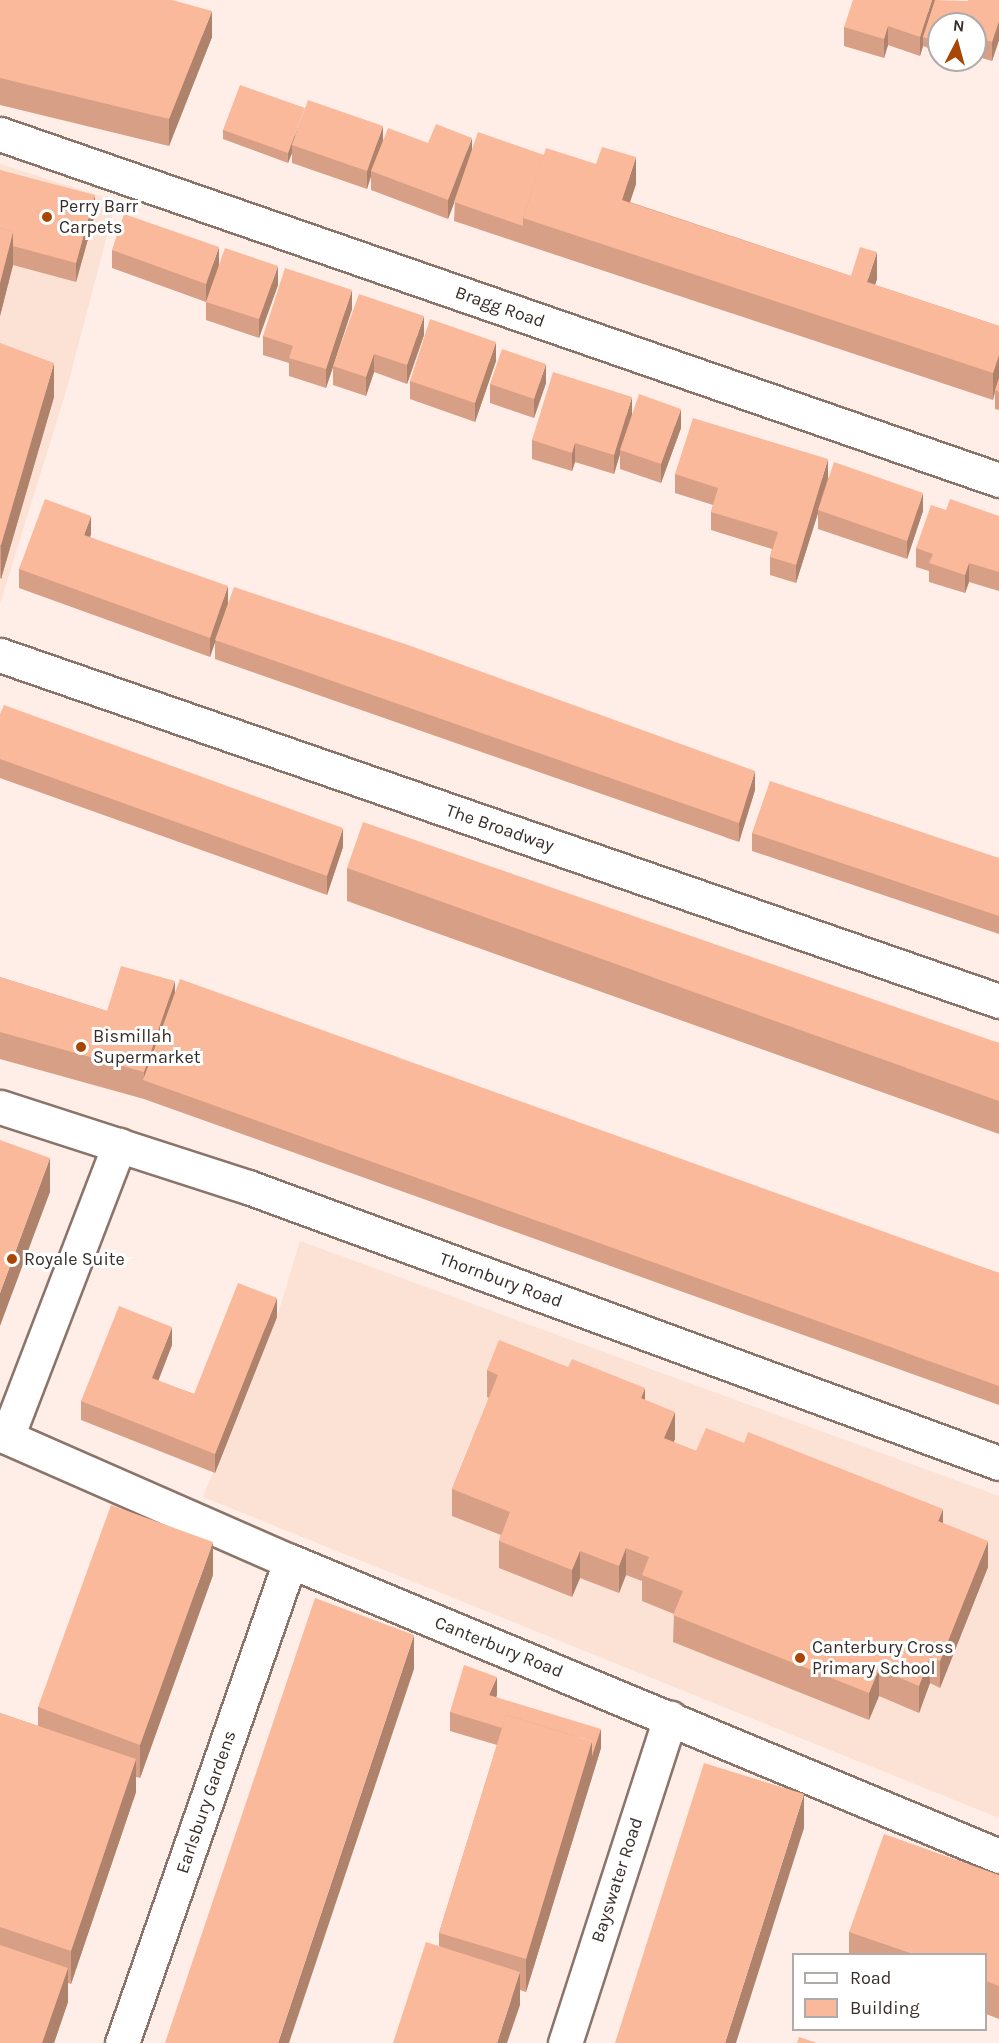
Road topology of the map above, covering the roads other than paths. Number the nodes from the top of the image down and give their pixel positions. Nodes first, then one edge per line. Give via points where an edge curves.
1 (0, 134) edge
2 (999, 480) edge
3 (0, 655) edge
4 (999, 1001) edge
5 (0, 1107) edge
6 (118, 1145) junction
7 (4, 1435) edge
8 (999, 1463) edge
9 (290, 1561) junction
10 (670, 1718) junction
11 (999, 1856) edge
12 (122, 2043) edge
13 (565, 2043) edge

1 - 2 street, Bragg Road
3 - 4 street, The Broadway
5 - 6 street, Thornbury Road
6 - 7 street
6 - 8 street, Thornbury Road via 259,1191
7 - 9 street, Canterbury Road
9 - 10 street, Canterbury Road
9 - 12 street, Earlsbury Gardens
10 - 11 street, Canterbury Road
10 - 13 street, Bayswater Road

